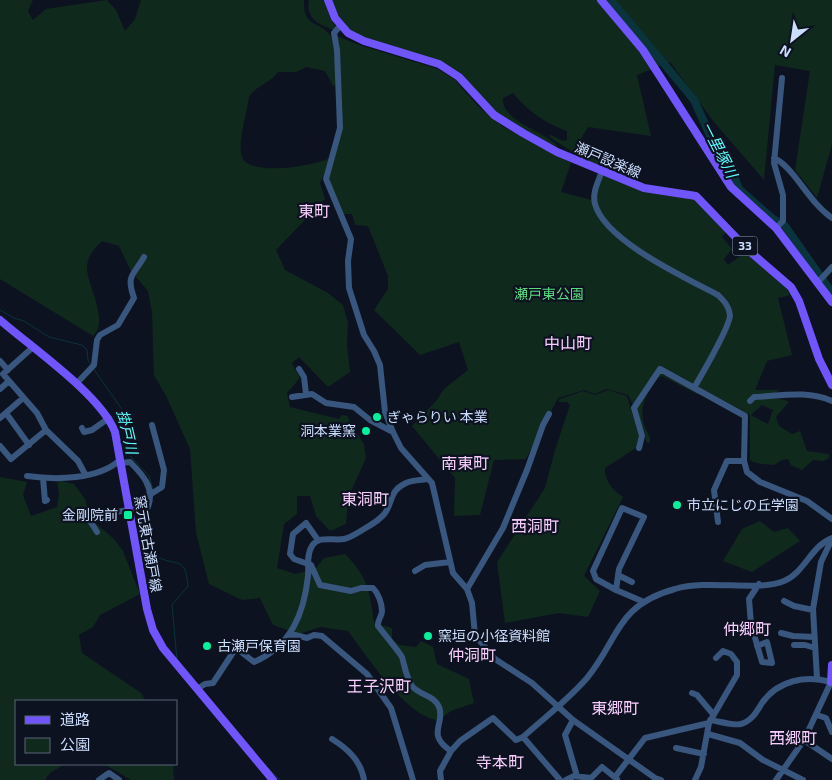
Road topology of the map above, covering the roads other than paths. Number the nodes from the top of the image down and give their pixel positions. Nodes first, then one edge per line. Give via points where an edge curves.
1 (328, 0) edge
2 (601, 0) edge
3 (340, 26) junction
4 (782, 78) dead end
5 (774, 158) junction
6 (602, 171) junction
7 (832, 218) edge
8 (779, 225) junction
9 (144, 257) dead end
10 (832, 267) edge
11 (821, 280) junction
12 (832, 302) edge
13 (0, 320) edge
14 (32, 348) junction
15 (0, 361) edge
16 (298, 369) dead end
17 (8, 370) junction
18 (9, 381) junction
19 (76, 384) junction
20 (832, 385) edge
21 (694, 388) junction
22 (0, 389) edge
23 (306, 394) junction
24 (292, 397) dead end
25 (24, 398) junction
26 (750, 401) dead end
27 (832, 401) edge
28 (6, 413) junction
29 (549, 414) dead end
30 (0, 418) edge
31 (109, 418) junction
32 (152, 425) dead end
33 (82, 428) dead end
34 (46, 430) junction
35 (393, 432) junction
36 (29, 445) junction
37 (0, 446) edge
38 (639, 448) dead end
39 (121, 461) junction
40 (744, 461) junction
41 (85, 474) junction
42 (27, 476) dead end
43 (43, 478) junction
44 (428, 479) junction
45 (152, 494) junction
46 (47, 500) dead end
47 (130, 510) junction
48 (832, 519) edge
49 (718, 522) dead end
50 (97, 532) dead end
51 (832, 539) edge
52 (318, 540) junction
53 (450, 562) junction
54 (308, 563) junction
55 (415, 571) dead end
56 (618, 575) junction
57 (632, 582) dead end
58 (759, 584) junction
59 (467, 589) junction
60 (616, 590) junction
61 (784, 601) dead end
62 (644, 602) junction
63 (813, 610) junction
64 (781, 633) dead end
65 (814, 637) junction
66 (286, 640) junction
67 (794, 645) dead end
68 (757, 646) dead end
69 (815, 648) junction
70 (716, 658) dead end
71 (832, 664) edge
72 (817, 678) junction
73 (832, 682) edge
74 (198, 689) junction
75 (692, 693) dead end
76 (558, 707) junction
77 (817, 715) junction
78 (710, 719) junction
79 (573, 720) junction
80 (832, 732) edge
81 (708, 734) junction
82 (522, 737) junction
83 (332, 739) dead end
84 (804, 740) junction
85 (676, 748) dead end
86 (451, 751) junction
87 (704, 754) junction
88 (831, 757) edge
89 (629, 759) junction
90 (783, 771) junction
91 (577, 776) junction
92 (650, 778) edge
93 (617, 779) edge
94 (99, 780) edge
95 (119, 780) edge
96 (273, 780) edge
97 (364, 780) edge
98 (413, 780) edge
99 (440, 780) edge
100 (560, 780) edge
101 (566, 780) edge
102 (661, 780) edge
103 (695, 780) edge
104 (776, 780) edge
105 (803, 780) edge

1 - 3 main road
2 - 8 main road, 33 via 643,50 731,187
3 - 6 main road, 瀬戸設楽線 / 33 via 356,38 439,64 505,123
3 - 35 street via 334,33 338,50 340,128 326,179 351,239 349,288 364,335 380,365 385,412
4 - 5 street
5 - 7 street via 786,165 806,194
5 - 8 street via 784,202
6 - 20 main road, 瀬戸設楽線 / 33 via 655,191 696,196 747,249 791,288
6 - 21 street via 594,197 596,208 604,220 638,251 718,295 728,306 727,325
8 - 11 main road, 33
9 - 19 street via 130,276 134,298 118,325 100,334 92,366
10 - 11 street
11 - 12 main road, 33
13 - 14 main road, 窯元東古瀬戸線
14 - 17 street
14 - 19 main road, 窯元東古瀬戸線
15 - 17 street
16 - 23 street via 304,377
17 - 18 street via 3,374
18 - 22 street
18 - 25 street
19 - 31 main road, 窯元東古瀬戸線
21 - 38 street via 660,369 634,408 642,436
21 - 40 street via 745,416
23 - 24 street
23 - 35 street via 326,403 354,407
25 - 28 street
25 - 34 street
26 - 27 street via 754,397 802,394
28 - 30 street
28 - 36 street
29 - 59 street via 503,528
31 - 33 street via 92,430 84,432
31 - 39 main road, 窯元東古瀬戸線
32 - 45 street via 164,470 162,487
34 - 36 street
34 - 41 street via 78,461
35 - 44 street via 401,448
36 - 37 street via 11,459
39 - 41 street via 110,469
39 - 45 street via 130,462 145,476
39 - 47 main road, 窯元東古瀬戸線
40 - 48 street via 747,472 760,482 807,501
40 - 49 street via 727,461 714,490
41 - 43 street via 64,479
42 - 43 street
43 - 46 street
44 - 52 street via 406,482 390,497 389,508 384,515 364,529 344,539
44 - 53 street via 442,519
45 - 47 street via 147,508
47 - 50 street via 85,517
47 - 74 main road, 窯元東古瀬戸線 via 153,630
51 - 58 street via 817,548 790,578
51 - 63 street via 821,562
52 - 54 street via 311,548
52 - 54 street via 306,523 293,534 290,554 294,559
53 - 55 street via 425,565
53 - 59 street via 455,577
54 - 66 street via 308,576 294,630
54 - 86 street via 320,585 351,592 370,586 378,593 382,611 378,626 398,652 413,687 435,700 440,709 437,728 440,741
56 - 57 street
56 - 60 street
56 - 60 street via 644,518 622,508 593,569 596,580
58 - 62 street via 704,583 665,592
58 - 68 street via 749,599 750,624
59 - 76 street via 472,603 473,632 479,643
60 - 62 street
61 - 63 street
62 - 76 street via 623,620 586,679
63 - 65 street
64 - 65 street
65 - 69 street
66 - 74 street via 254,662 236,648 213,683
66 - 98 street via 294,635 307,638 322,636 367,674 391,708
67 - 69 street
69 - 72 street
70 - 78 street via 723,651 730,654 737,662 737,675
71 - 73 main road
72 - 73 street
72 - 78 street via 794,681 772,691 757,714 741,724
73 - 77 street
74 - 96 main road, 窯元東古瀬戸線
75 - 78 street via 697,695
76 - 79 street
76 - 82 street
77 - 80 street via 826,718
77 - 84 street
78 - 81 street
78 - 89 street via 649,736
79 - 89 street
79 - 91 street via 565,735
81 - 87 street
81 - 90 street via 740,743
82 - 86 street via 516,740 494,718
82 - 100 street
83 - 97 street via 354,757
84 - 88 street
84 - 90 street
85 - 87 street
86 - 99 street via 440,771
87 - 103 street
89 - 92 street
89 - 93 street
90 - 104 street
90 - 105 street
91 - 93 street via 591,778 602,767
91 - 101 street
92 - 102 street
94 - 95 street via 109,772

